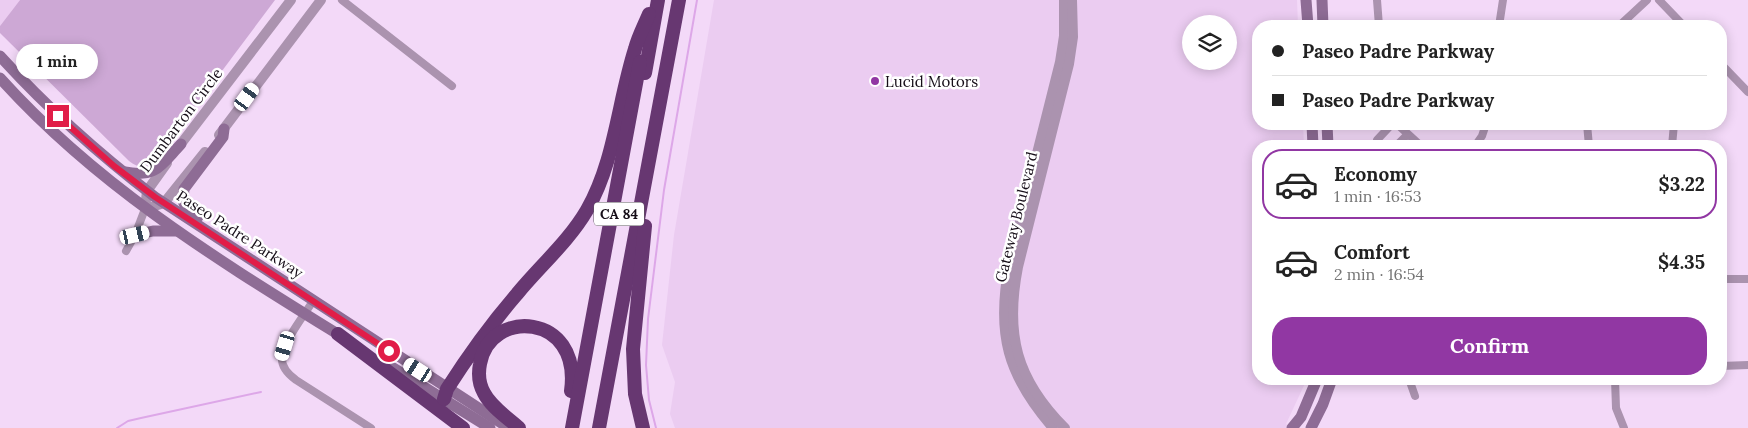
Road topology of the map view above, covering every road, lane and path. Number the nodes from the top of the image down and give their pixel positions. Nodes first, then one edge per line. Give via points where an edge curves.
1 (291, 0) edge
2 (321, 0) edge
3 (342, 0) edge
4 (652, 0) edge
5 (658, 0) edge
6 (679, 0) edge
7 (1064, 0) edge
8 (1072, 0) edge
9 (1306, 0) edge
10 (1322, 0) edge
11 (1377, 0) edge
12 (1503, 0) edge
13 (1647, 0) edge
14 (1659, 0) edge
15 (649, 14) junction
16 (1308, 20) edge
17 (1323, 20) edge
18 (1378, 20) edge
19 (1500, 20) edge
20 (1625, 20) edge
21 (1678, 20) edge
22 (0, 56) edge
23 (1727, 70) edge
24 (0, 78) edge
25 (452, 86) dead end
26 (1748, 92) edge
27 (659, 105) junction
28 (224, 129) junction
29 (1386, 130) edge
30 (1403, 130) edge
31 (1407, 134) junction
32 (1377, 140) edge
33 (1402, 140) edge
34 (1414, 140) edge
35 (181, 144) junction
36 (122, 172) junction
37 (147, 191) junction
38 (164, 203) junction
39 (146, 209) junction
40 (175, 231) junction
41 (135, 235) junction
42 (126, 251) dead end
43 (280, 278) junction
44 (1748, 278) edge
45 (1727, 279) edge
46 (313, 300) junction
47 (305, 314) junction
48 (338, 334) junction
49 (1748, 365) edge
50 (1727, 366) edge
51 (1315, 385) edge
52 (1330, 385) edge
53 (1411, 385) edge
54 (1615, 385) edge
55 (445, 394) junction
56 (1415, 396) dead end
57 (1298, 424) edge
58 (1314, 427) edge
59 (371, 428) edge
60 (463, 428) edge
61 (490, 428) edge
62 (509, 428) edge
63 (519, 428) edge
64 (566, 428) edge
65 (572, 428) edge
66 (579, 428) edge
67 (601, 428) edge
68 (643, 428) edge
69 (1052, 428) edge
70 (1065, 428) edge
71 (1624, 428) edge

1 - 35 street, Dumbarton Circle
2 - 28 street
3 - 25 street
4 - 15 highway, CA 84
5 - 66 highway, CA 84
6 - 27 highway, CA 84
7 - 69 street, Gateway Boulevard via 1060,62 1009,265 1003,317 1006,342 1021,386
8 - 70 street, Gateway Boulevard via 1068,64 1018,267 1012,317 1014,340 1029,382
9 - 16 main road
10 - 17 main road
11 - 18 street
12 - 19 street
13 - 20 street
14 - 21 street
15 - 55 highway via 635,49 607,162 588,209 561,245 498,316
15 - 65 highway, CA 84
22 - 36 main road, Paseo Padre Parkway via 47,105
23 - 26 street
24 - 39 main road, Paseo Padre Parkway via 71,148
27 - 67 highway, CA 84
27 - 68 highway via 633,349 632,372
28 - 38 street
28 - 43 main road via 223,137 184,189 183,200 187,210 277,270
29 - 32 street
30 - 31 street
31 - 33 street
31 - 34 street
35 - 36 main road via 156,170 146,174
35 - 37 street, Dumbarton Circle
36 - 37 main road, Paseo Padre Parkway
37 - 38 main road, Paseo Padre Parkway
37 - 39 street, Dumbarton Circle
38 - 39 street
38 - 43 main road, Paseo Padre Parkway
39 - 40 main road, Paseo Padre Parkway
39 - 41 street
40 - 41 main road
40 - 47 main road, Paseo Padre Parkway
41 - 42 street
43 - 46 main road, Paseo Padre Parkway
44 - 45 street
46 - 47 street
46 - 55 main road, Paseo Padre Parkway
47 - 48 main road, Paseo Padre Parkway
47 - 59 street via 285,346 282,357 288,375
48 - 55 main road, Paseo Padre Parkway
48 - 60 highway
49 - 50 street
51 - 57 main road
52 - 58 main road
53 - 56 street
54 - 71 street via 1616,408
55 - 61 main road, Paseo Padre Parkway
55 - 62 main road, Paseo Padre Parkway
57 - 58 street
63 - 64 highway via 485,395 479,384 479,370 486,347 507,330 521,326 546,330 557,338 570,357 573,371

